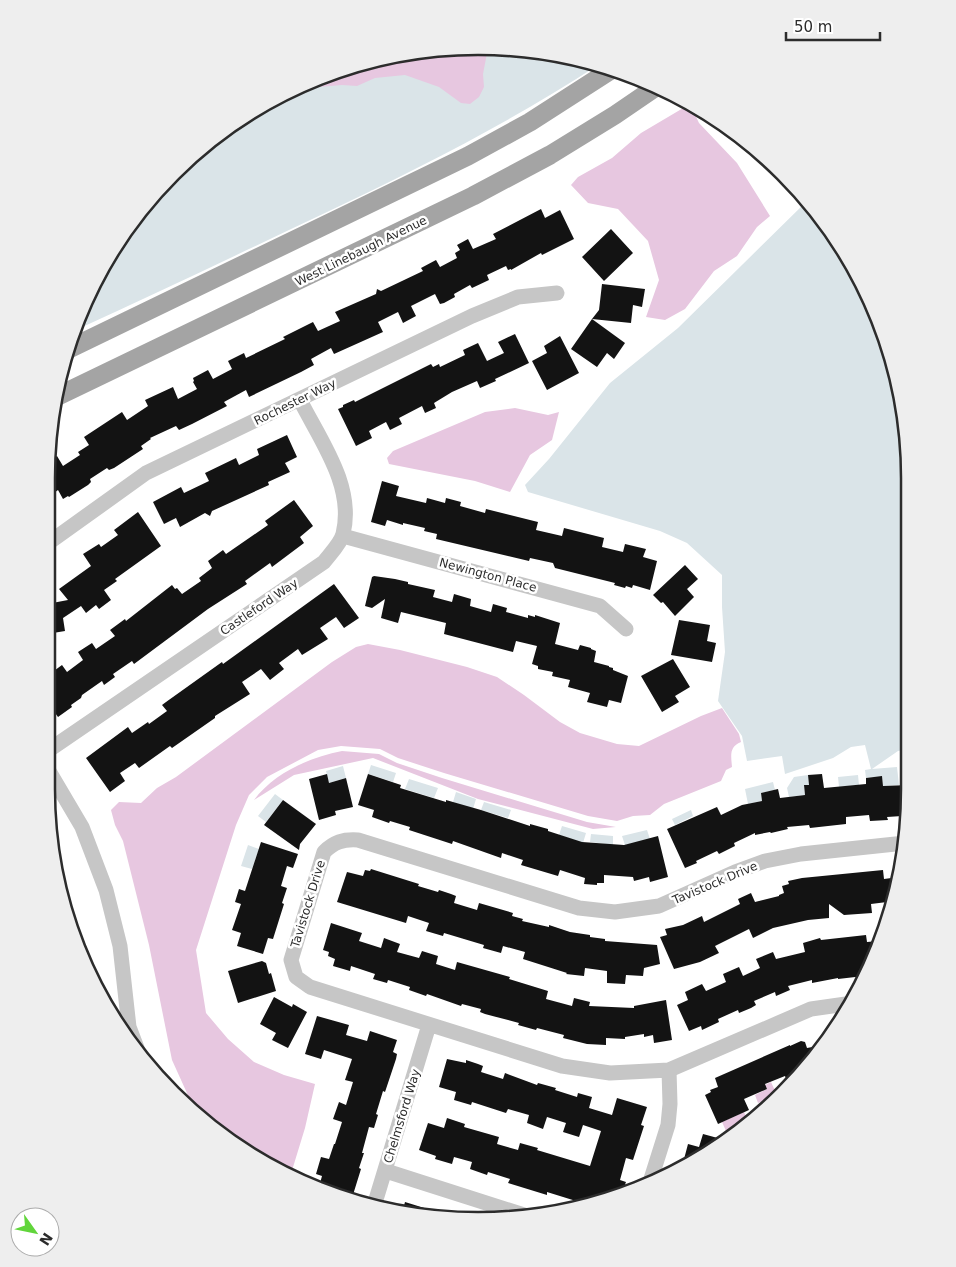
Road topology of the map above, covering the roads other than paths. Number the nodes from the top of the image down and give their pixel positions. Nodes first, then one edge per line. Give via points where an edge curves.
1 (604, 74) edge
2 (649, 92) edge
3 (558, 294) dead end
4 (76, 346) edge
5 (63, 393) edge
6 (300, 400) junction
7 (343, 536) junction
8 (55, 538) edge
9 (626, 629) dead end
10 (55, 746) edge
11 (55, 781) edge
12 (897, 844) edge
13 (842, 1005) edge
14 (126, 1023) edge
15 (429, 1025) junction
16 (669, 1070) junction
17 (386, 1171) junction
18 (653, 1174) edge
19 (376, 1200) edge
20 (510, 1211) edge

1 - 4 main road via 530,122 468,156
2 - 5 main road, West Linebaugh Avenue via 550,156 474,196
3 - 6 street, Rochester Way via 510,300
6 - 7 street via 339,475 346,513
6 - 8 street, Rochester Way via 146,473
7 - 9 street, Newington Place via 600,606
7 - 10 street, Castleford Way via 324,562
11 - 14 street via 82,827 106,890 120,946
12 - 15 street, Tavistock Drive via 765,861 659,906 615,912 548,900 358,840 331,844 324,852 292,960 296,977 310,987
13 - 16 street, Tavistock Drive via 811,1009
15 - 16 street, Tavistock Drive via 562,1066 610,1073
15 - 17 street, Chelmsford Way
16 - 18 street via 668,1125
17 - 19 street, Chelmsford Way
17 - 20 street

